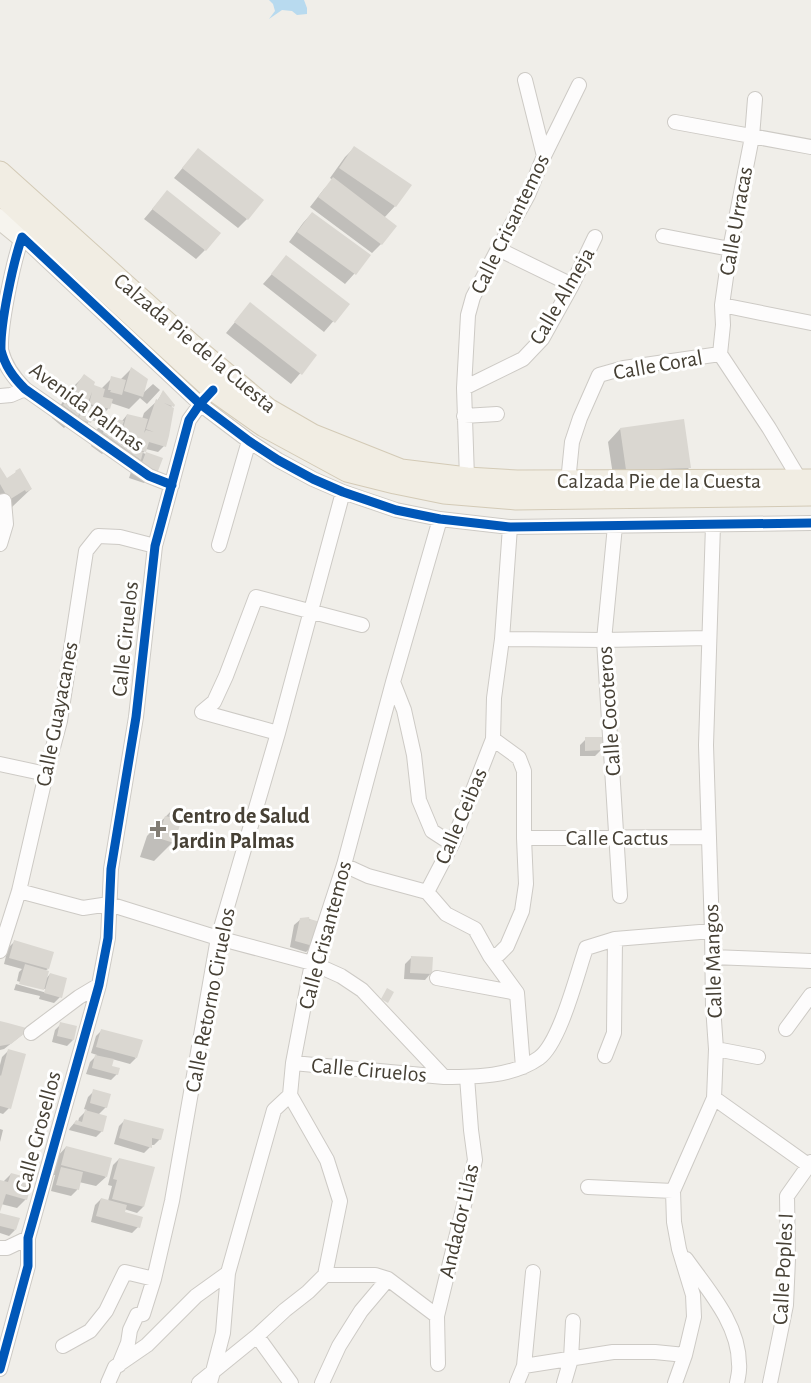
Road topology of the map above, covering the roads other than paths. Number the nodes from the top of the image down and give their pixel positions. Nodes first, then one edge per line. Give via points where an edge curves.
1 (525, 80) dead end
2 (579, 85) dead end
3 (755, 99) dead end
4 (675, 122) dead end
5 (752, 137) junction
6 (811, 147) edge
7 (544, 156) junction
8 (0, 172) edge
9 (0, 194) edge
10 (0, 219) edge
11 (27, 231) junction
12 (663, 236) dead end
13 (595, 237) dead end
14 (498, 249) junction
15 (730, 249) junction
16 (572, 285) junction
17 (722, 305) junction
18 (1, 318) edge
19 (811, 323) edge
20 (720, 354) junction
21 (25, 388) junction
22 (464, 388) junction
23 (0, 396) edge
24 (206, 397) junction
25 (497, 414) dead end
26 (465, 416) junction
27 (249, 441) junction
28 (467, 478) junction
29 (568, 482) junction
30 (172, 485) junction
31 (807, 485) edge
32 (342, 492) junction
33 (2, 502) edge
34 (441, 519) junction
35 (811, 523) edge
36 (713, 525) junction
37 (615, 526) junction
38 (510, 527) junction
39 (0, 544) edge
40 (219, 545) dead end
41 (155, 546) junction
42 (310, 611) junction
43 (362, 626) dead end
44 (709, 638) junction
45 (502, 639) junction
46 (604, 640) junction
47 (393, 682) junction
48 (278, 733) junction
49 (493, 739) junction
50 (0, 764) edge
51 (46, 774) junction
52 (709, 837) junction
53 (524, 838) junction
54 (617, 838) junction
55 (452, 844) junction
56 (344, 865) junction
57 (19, 891) junction
58 (427, 892) junction
59 (620, 896) dead end
60 (109, 904) junction
61 (712, 932) junction
62 (218, 938) junction
63 (615, 939) junction
64 (0, 951) edge
65 (490, 956) junction
66 (712, 957) junction
67 (811, 961) edge
68 (312, 963) junction
69 (437, 978) dead end
70 (99, 985) junction
71 (517, 993) junction
72 (811, 995) edge
73 (786, 1029) dead end
74 (31, 1033) dead end
75 (716, 1049) junction
76 (605, 1056) dead end
77 (758, 1058) dead end
78 (293, 1063) junction
79 (523, 1067) junction
80 (444, 1077) junction
81 (467, 1077) junction
82 (291, 1095) junction
83 (714, 1098) junction
84 (810, 1165) edge
85 (588, 1186) dead end
86 (673, 1191) junction
87 (28, 1238) junction
88 (0, 1248) edge
89 (679, 1249) junction
90 (533, 1272) dead end
91 (228, 1273) junction
92 (325, 1275) junction
93 (154, 1279) junction
94 (388, 1279) junction
95 (437, 1316) junction
96 (573, 1321) dead end
97 (257, 1336) junction
98 (63, 1346) dead end
99 (685, 1355) junction
100 (571, 1359) junction
101 (438, 1364) dead end
102 (118, 1365) junction
103 (524, 1365) junction
104 (0, 1367) edge
105 (211, 1378) edge
106 (108, 1383) edge
107 (200, 1383) edge
108 (291, 1383) edge
109 (322, 1383) edge
110 (518, 1383) edge
111 (564, 1383) edge
112 (675, 1383) edge
113 (737, 1383) edge
114 (770, 1383) edge

1 - 7 street
2 - 7 street, Calle Crisantemos
3 - 5 street, Calle Urracas
4 - 5 street
5 - 6 street
5 - 15 street, Calle Urracas
7 - 14 street, Calle Crisantemos
8 - 28 main road, Calzada Pie de la Cuesta via 268,409 314,435 401,470
9 - 11 main road, Calzada Pie de la Cuesta
10 - 11 main road
11 - 18 street, Avenida Palmas via 15,258
11 - 24 main road, Calzada Pie de la Cuesta
12 - 15 street
13 - 16 street, Calle Almeja
14 - 16 street
14 - 22 street, Calle Crisantemos via 468,315
15 - 17 street, Calle Urracas
16 - 22 street, Calle Almeja via 542,339 523,359
17 - 19 street, Calle Urracas
17 - 20 street, Calle Urracas
18 - 21 street, Avenida Palmas via 1,347 6,364
20 - 29 street, Calle Coral via 599,375 572,442
20 - 31 street
21 - 23 street
21 - 30 street, Avenida Palmas via 149,476
22 - 26 street, Calle Crisantemos
24 - 27 street
24 - 30 street, Calle Ciruelos via 189,420
24 - 31 main road, Calzada Pie de la Cuesta via 347,471 444,493 516,499
25 - 26 street
26 - 28 street, Calle Crisantemos
27 - 32 street
27 - 40 street
28 - 29 main road, Calzada Pie de la Cuesta
29 - 31 main road, Calzada Pie de la Cuesta
30 - 41 street, Calle Ciruelos
32 - 34 street via 396,510
32 - 42 street, Calle Retorno Ciruelos
33 - 39 street via 6,524
34 - 38 street
34 - 47 street, Calle Crisantemos
35 - 36 street
36 - 37 street
36 - 44 street, Calle Mangos
37 - 38 street
37 - 46 street, Calle Cocoteros
38 - 45 street, Calle Ceibas
41 - 51 street, Calle Guayacanes via 98,536 86,551 60,721
41 - 60 street, Calle Ciruelos
42 - 43 street
42 - 48 street, Calle Retorno Ciruelos
42 - 48 street via 256,597 214,702 202,712
44 - 46 street
44 - 52 street, Calle Mangos
45 - 46 street
45 - 49 street, Calle Ceibas
46 - 54 street, Calle Cocoteros
47 - 55 street via 414,755 419,800 432,831
47 - 56 street, Calle Crisantemos
48 - 62 street, Calle Retorno Ciruelos
49 - 53 street via 519,758 524,771
49 - 55 street, Calle Ceibas
50 - 51 street
51 - 57 street, Calle Guayacanes
52 - 54 street, Calle Cactus
52 - 61 street, Calle Mangos
53 - 54 street, Calle Cactus
53 - 65 street via 526,884 522,911 507,946
54 - 59 street, Calle Cocoteros
55 - 58 street, Calle Ceibas
56 - 58 street via 368,876
56 - 68 street, Calle Crisantemos
57 - 60 street via 83,908
57 - 64 street, Calle Guayacanes
58 - 65 street, Calle Ceibas via 447,914 475,929
60 - 62 street, Calle Ciruelos
60 - 70 street, Calle Grosellos via 108,938
61 - 63 street, Calle Ciruelos
61 - 66 street, Calle Mangos
62 - 68 street, Calle Ciruelos
62 - 93 street, Calle Retorno Ciruelos via 172,1201
63 - 76 street via 614,1032
63 - 79 street, Calle Ciruelos via 586,948 564,1017 552,1041 541,1057
65 - 71 street, Calle Ceibas
66 - 67 street
66 - 75 street, Calle Mangos
68 - 78 street, Calle Crisantemos
68 - 80 street, Calle Ciruelos via 362,990
69 - 71 street
70 - 74 street
70 - 87 street, Calle Grosellos
71 - 79 street
72 - 73 street
75 - 77 street
75 - 83 street, Calle Mangos
78 - 80 street, Calle Ciruelos
78 - 82 street, Calle Crisantemos
79 - 81 street, Calle Ciruelos
80 - 81 street, Calle Ciruelos
81 - 95 street, Andador Lilas via 475,1160
82 - 91 street via 274,1110
82 - 92 street via 327,1160 340,1201
83 - 84 street
83 - 86 street, Calle Mangos
84 - 114 street, Calle Poples I via 787,1196 786,1305
85 - 86 street
86 - 89 street, Calle Mangos
87 - 88 street
87 - 104 street, Calle Grosellos via 28,1266
89 - 99 street, Calle Mangos via 693,1295 694,1317
89 - 113 street via 728,1320 740,1364
90 - 103 street
91 - 102 street via 196,1296 147,1345
91 - 105 street via 223,1333
92 - 94 street via 375,1275
92 - 97 street
93 - 98 street via 125,1272 106,1311 90,1331
93 - 102 street, Calle Retorno Ciruelos via 143,1314 136,1315 129,1329 128,1343
94 - 95 street
94 - 109 street via 350,1328
95 - 101 street, Andador Lilas
96 - 100 street
97 - 105 street
97 - 108 street
99 - 100 street via 614,1352
99 - 112 street, Calle Mangos
100 - 103 street
100 - 111 street
102 - 106 street
103 - 110 street
105 - 107 street

